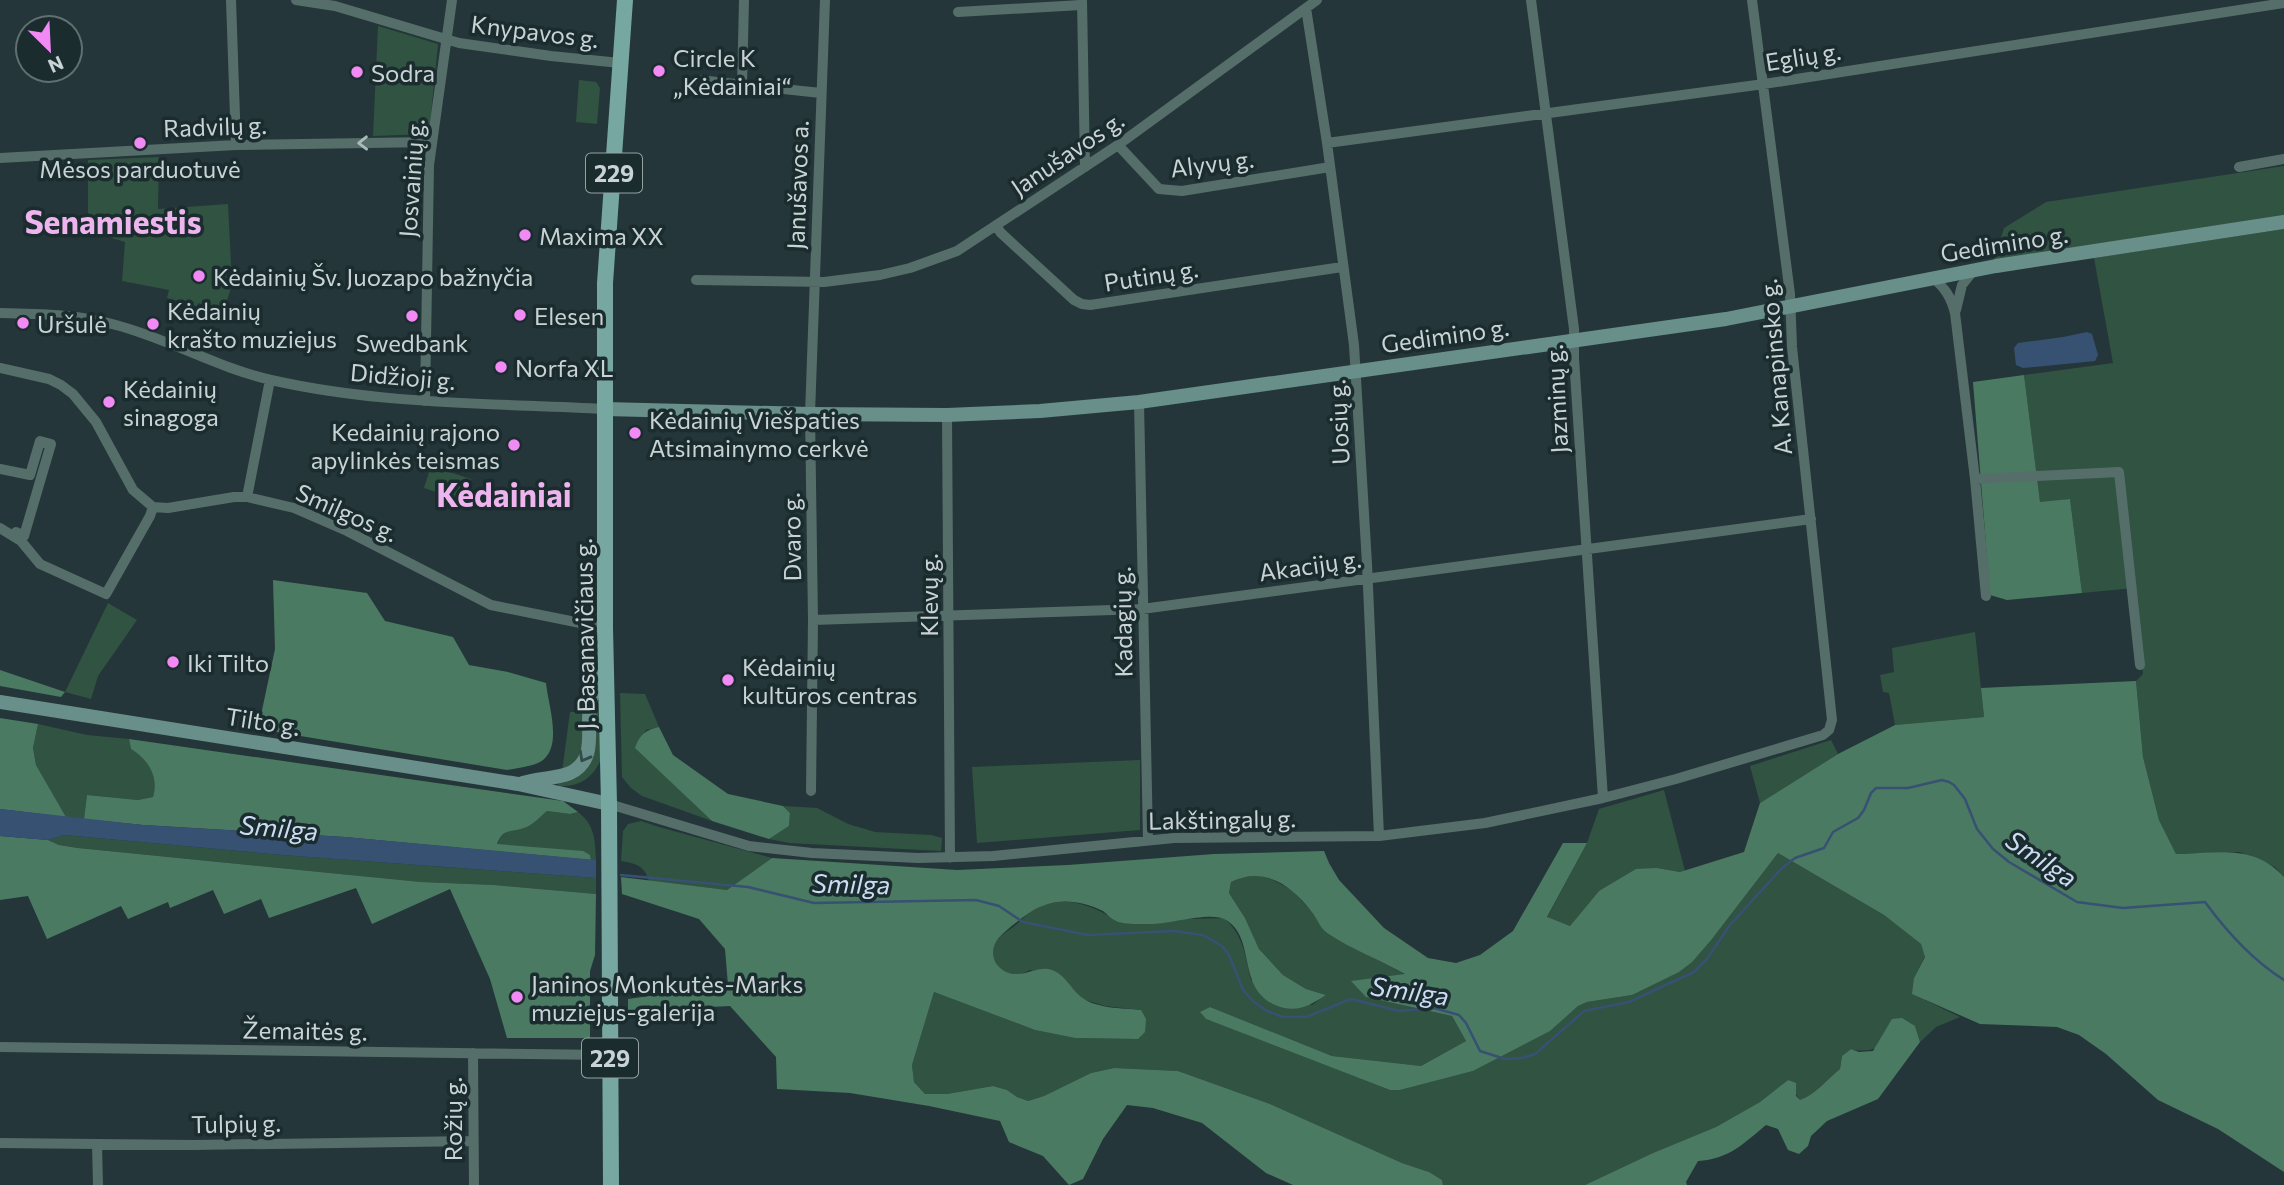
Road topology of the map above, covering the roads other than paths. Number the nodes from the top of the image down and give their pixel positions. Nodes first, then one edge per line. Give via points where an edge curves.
1 (231, 0) edge
2 (296, 0) edge
3 (452, 0) edge
4 (625, 0) edge
5 (744, 0) edge
6 (825, 0) edge
7 (1317, 0) edge
8 (1531, 0) edge
9 (1752, 0) edge
10 (1082, 3) edge
11 (2284, 3) edge
12 (1306, 8) junction
13 (958, 12) dead end
14 (445, 38) junction
15 (620, 63) junction
16 (699, 80) dead end
17 (1764, 84) junction
18 (742, 86) junction
19 (821, 93) junction
20 (1546, 115) junction
21 (432, 142) junction
22 (1327, 143) junction
23 (236, 145) junction
24 (1118, 145) junction
25 (0, 158) edge
26 (2284, 159) edge
27 (1085, 167) junction
28 (1330, 167) junction
29 (2239, 167) dead end
30 (2284, 222) edge
31 (996, 226) junction
32 (1342, 267) junction
33 (1974, 270) junction
34 (1933, 278) junction
35 (696, 280) dead end
36 (815, 282) junction
37 (1789, 306) junction
38 (0, 313) edge
39 (1955, 313) junction
40 (1574, 340) junction
41 (0, 368) edge
42 (1356, 371) junction
43 (270, 380) junction
44 (425, 401) junction
45 (1139, 402) junction
46 (605, 409) junction
47 (810, 414) junction
48 (947, 415) junction
49 (0, 468) edge
50 (1975, 479) junction
51 (247, 497) junction
52 (153, 507) junction
53 (1811, 519) junction
54 (0, 523) edge
55 (0, 528) edge
56 (1587, 549) junction
57 (1367, 579) junction
58 (1986, 596) dead end
59 (1142, 609) junction
60 (949, 617) junction
61 (813, 620) junction
62 (605, 628) junction
63 (2140, 665) dead end
64 (605, 670) junction
65 (0, 702) edge
66 (1829, 730) joint
67 (518, 785) junction
68 (811, 791) dead end
69 (1603, 798) junction
70 (609, 804) junction
71 (1379, 836) junction
72 (1148, 840) junction
73 (950, 858) junction
74 (0, 1047) edge
75 (473, 1053) junction
76 (610, 1055) junction
77 (474, 1141) junction
78 (0, 1143) edge
79 (97, 1144) junction
80 (98, 1185) edge
81 (474, 1185) edge
82 (611, 1185) edge

1 - 23 street
2 - 14 street, Knypavos g. via 335,6
3 - 14 street, Josvainių g.
4 - 15 main road, J. Basanavičiaus g. / 229
5 - 18 street
6 - 19 street
7 - 12 street, Janušavos g.
8 - 20 street, Jazminų g.
9 - 17 street, A. Kanapinsko g.
10 - 13 street
10 - 27 street
11 - 17 street, Eglių g.
12 - 22 street, Uosių g.
12 - 24 street, Janušavos g.
14 - 15 street, Knypavos g.
14 - 21 street, Josvainių g.
15 - 46 main road, J. Basanavičiaus g. / 229 via 606,283
16 - 18 street, Janušavos a.
17 - 20 street, Eglių g.
17 - 37 street, A. Kanapinsko g.
18 - 19 street, Janušavos a.
19 - 36 street, Janušavos a.
20 - 22 street, Eglių g.
20 - 40 street, Jazminų g.
21 -> 23 street, Radvilų g.
21 - 44 street, Josvainių g.
22 - 28 street, Uosių g.
23 - 25 street, Radvilų g.
24 - 27 street, Janušavos g.
24 - 28 street, Alyvų g. via 1159,190 1182,191
26 - 29 street
27 - 31 street, Janušavos g.
28 - 32 street, Uosių g.
30 - 33 main road, Gedimino g.
31 - 32 street, Putinų g. via 1074,300 1090,305
31 - 36 street, Janušavos g. via 935,260 880,275
32 - 42 street, Uosių g.
33 - 34 main road, Gedimino g.
33 - 39 street via 1962,285
34 - 37 main road, Gedimino g.
34 - 39 street via 1951,297
35 - 36 street, Janušavos a.
36 - 47 street, Dvaro g.
37 - 40 main road, Gedimino g.
37 - 53 street, A. Kanapinsko g.
38 - 43 street, Didžioji g. via 59,314 118,325
39 - 50 street
40 - 42 main road, Gedimino g.
40 - 56 street, Jazminų g.
41 - 52 street via 49,379 73,394 102,432 133,489
42 - 45 main road, Gedimino g.
42 - 57 street, Uosių g.
43 - 44 street, Didžioji g. via 347,394
43 - 51 street
44 - 46 street, Didžioji g.
45 - 48 main road, Gedimino g.
45 - 59 street, Kadagių g.
46 - 47 main road, Gedimino g.
46 - 62 main road, J. Basanavičiaus g. / 229
47 - 48 main road, Gedimino g.
47 - 61 street, Dvaro g.
48 - 60 street, Klevų g.
49 - 54 street via 30,475 40,441 51,444 24,536
50 - 58 street
50 - 63 street via 2119,472
51 - 52 street, Smilgos g.
51 - 62 street, Smilgos g. via 311,514 491,605
52 - 55 street via 106,594 40,564 21,541
53 - 56 street, Akacijų g.
53 - 66 street, A. Kanapinsko g. via 1832,720
56 - 57 street, Akacijų g.
56 - 69 street, Jazminų g.
57 - 59 street, Akacijų g.
57 - 71 street, Uosių g.
59 - 60 street, Akacijų g.
59 - 72 street, Kadagių g.
60 - 61 street, Akacijų g.
60 - 73 street, Klevų g.
61 - 68 street, Dvaro g.
62 - 64 main road, J. Basanavičiaus g. / 229
64 -> 67 main road, Tilto g. via 591,698 589,748 582,764 567,774
64 - 70 main road, J. Basanavičiaus g. / 229
65 - 67 main road, Tilto g.
66 - 69 street, Lakštingalų g. via 1712,769
67 - 70 main road, Tilto g.
69 - 71 street, Lakštingalų g. via 1485,823
70 - 73 street, Lakštingalų g. via 749,846
70 - 76 main road, J. Basanavičiaus g. / 229
71 - 72 street, Lakštingalų g.
72 - 73 street, Lakštingalų g.
74 - 75 street, Žemaitės g.
75 - 76 street, Žemaitės g.
75 - 77 street, Rožių g.
76 - 82 main road, J. Basanavičiaus g. / 229
77 - 79 street, Tulpių g.
77 - 81 street, Rožių g.
78 - 79 street, Tulpių g.
79 - 80 street

